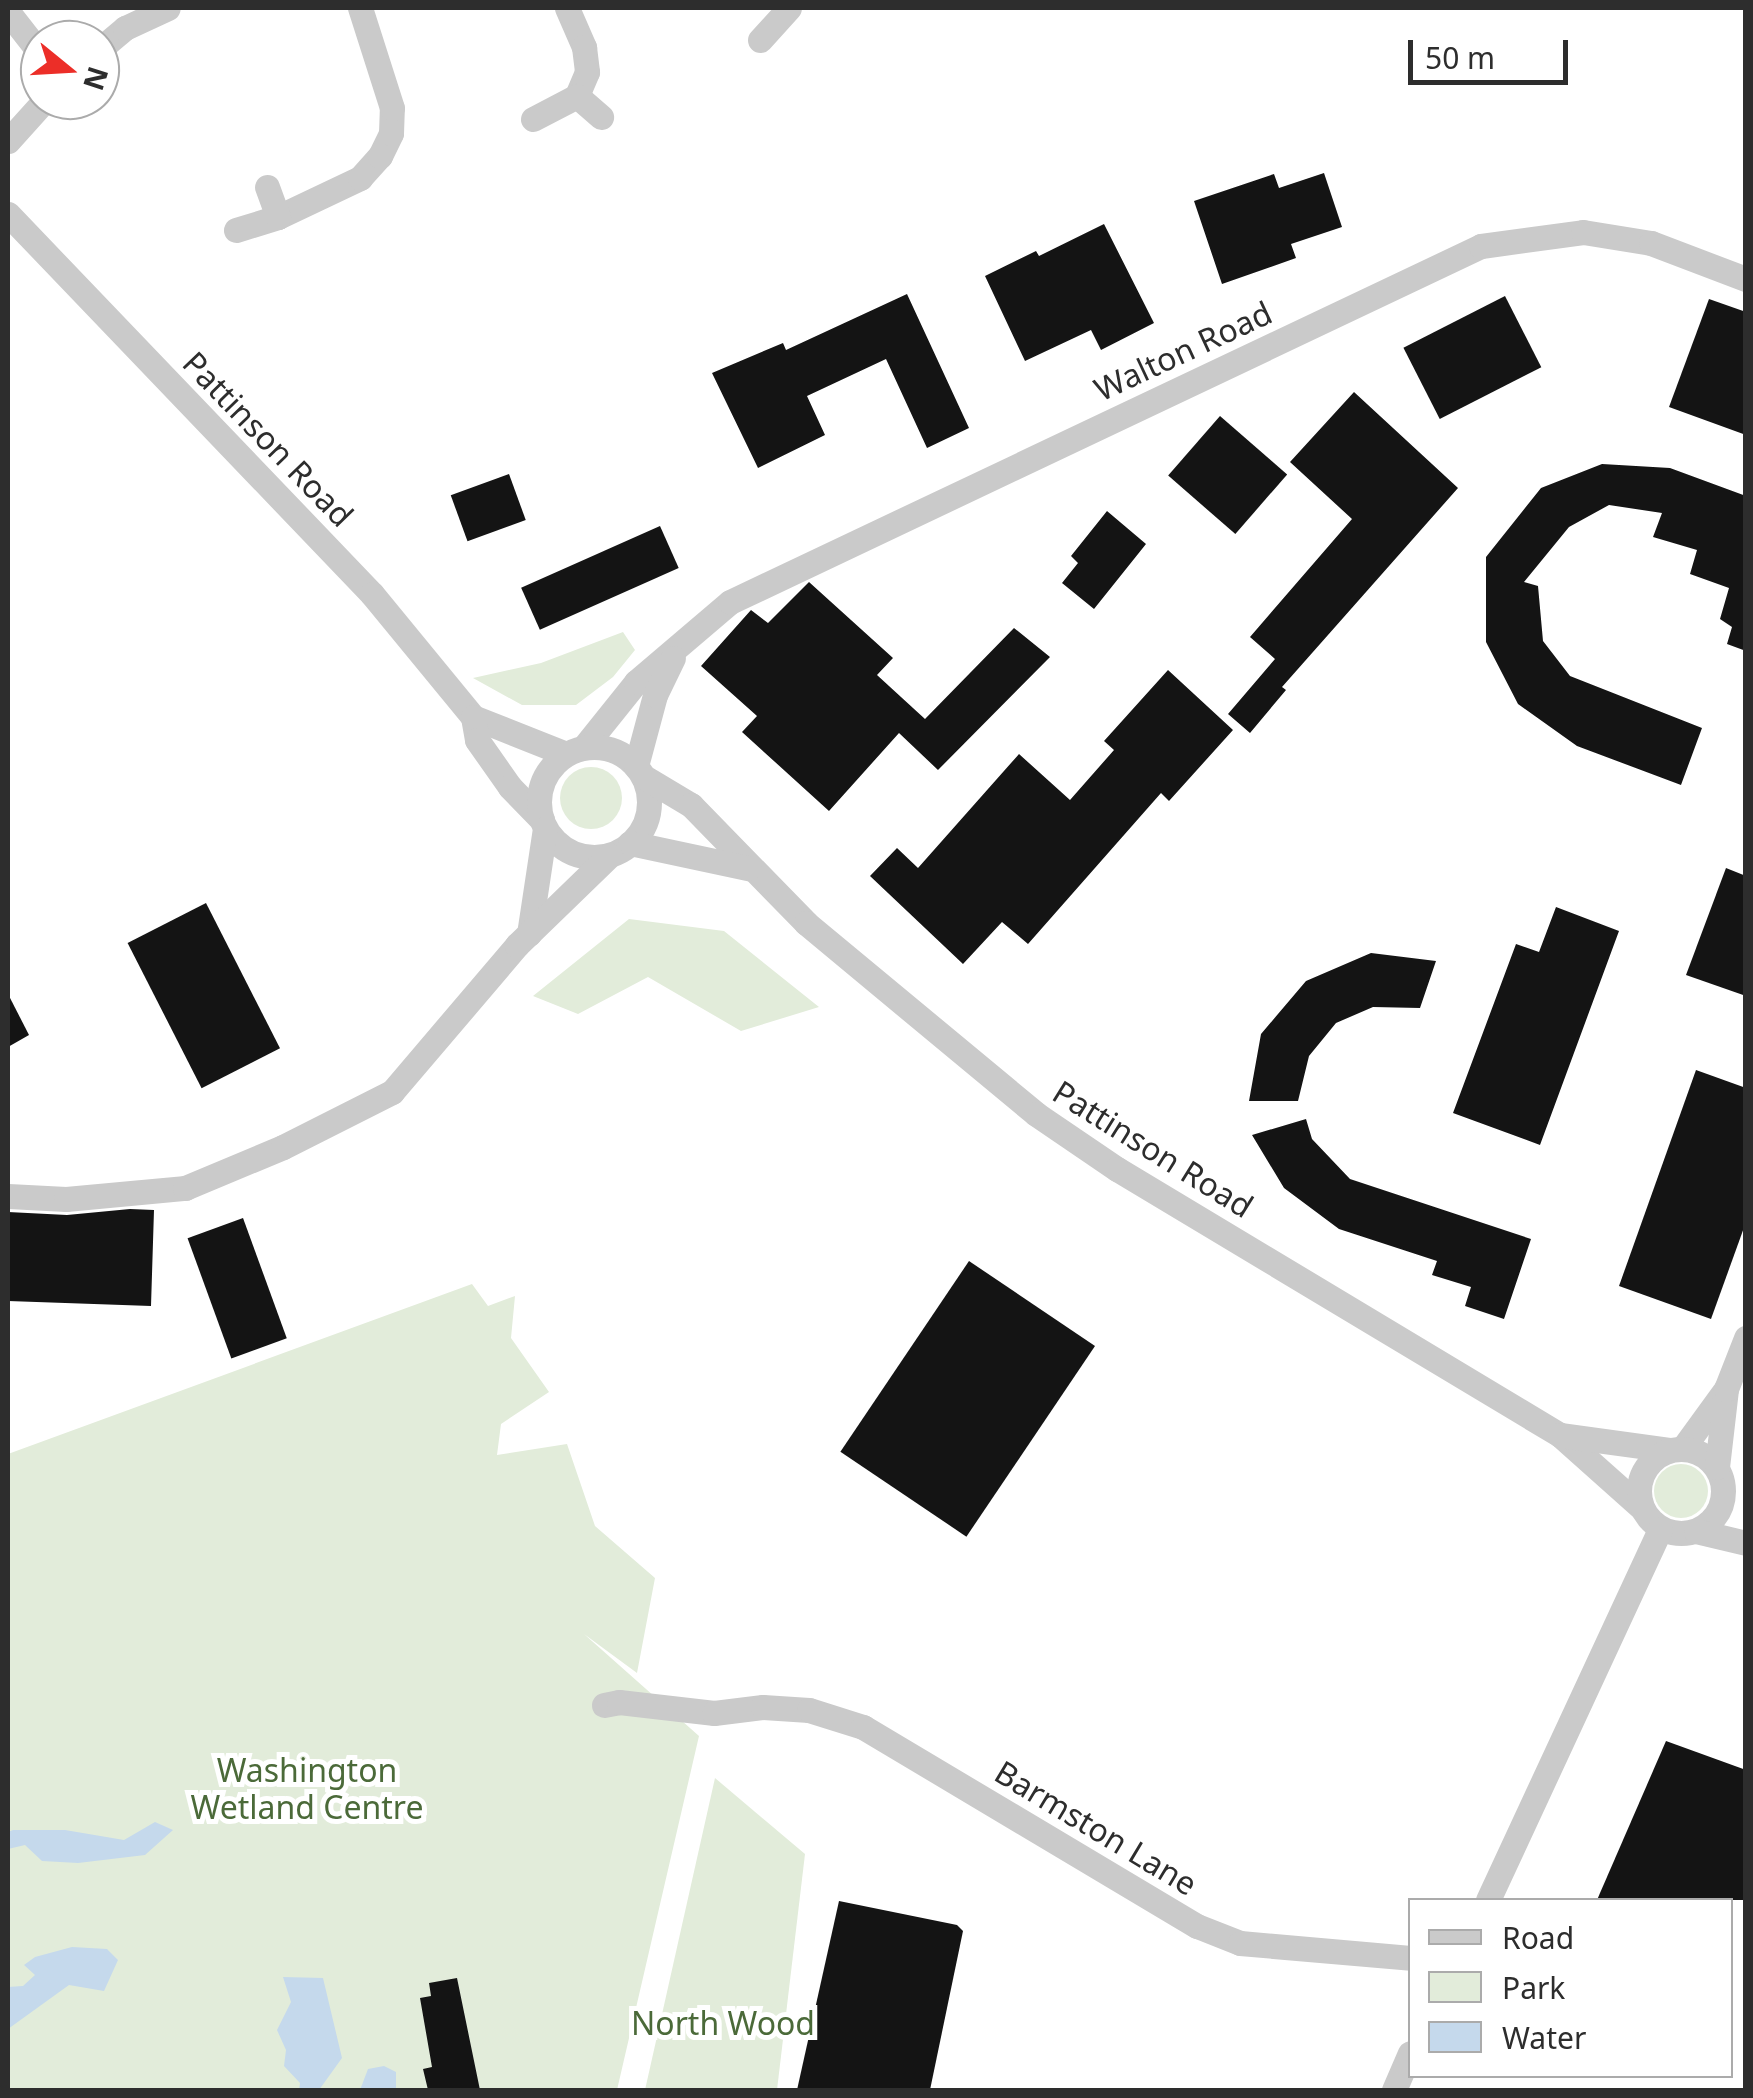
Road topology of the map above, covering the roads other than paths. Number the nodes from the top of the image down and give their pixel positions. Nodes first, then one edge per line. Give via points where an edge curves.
1 (168, 8) edge
2 (360, 8) edge
3 (566, 8) edge
4 (789, 8) edge
5 (120, 32) edge
6 (760, 40) dead end
7 (577, 96) junction
8 (602, 117) dead end
9 (534, 118) dead end
10 (26, 120) edge
11 (8, 140) edge
12 (267, 187) dead end
13 (8, 214) edge
14 (278, 218) junction
15 (236, 230) dead end
16 (1746, 279) edge
17 (677, 649) junction
18 (473, 716) junction
19 (575, 750) junction
20 (640, 771) junction
21 (544, 824) junction
22 (620, 849) junction
23 (748, 868) junction
24 (529, 934) junction
25 (8, 1196) edge
26 (1746, 1338) edge
27 (1726, 1389) junction
28 (1560, 1435) junction
29 (1676, 1449) junction
30 (1728, 1480) edge
31 (1642, 1508) junction
32 (1660, 1528) junction
33 (1696, 1532) junction
34 (1746, 1543) edge
35 (604, 1704) dead end
36 (1489, 1898) edge
37 (1408, 1958) edge
38 (1408, 2058) edge
39 (1394, 2090) edge

1 - 5 street
2 - 14 street via 392,108 391,133 360,178
3 - 7 street via 584,47 587,72
4 - 6 street
7 - 8 street
7 - 9 street
10 - 11 street
12 - 14 street
13 - 18 street, Pattinson Road via 372,594
14 - 15 street
16 - 17 street, Walton Road via 1651,243 1584,232 1481,246 730,602
17 - 19 street, Walton Road via 636,682
17 - 20 street, Walton Road via 655,696
18 - 19 street, Pattinson Road
18 - 21 street, Pattinson Road via 476,740
19 - 20 street via 613,749
19 - 21 street via 542,782
20 - 22 street via 648,812
20 - 23 street, Pattinson Road via 691,805 732,842
21 - 22 street via 573,853
21 - 24 street
22 - 23 street
22 - 24 street
23 - 28 street, Pattinson Road via 898,1004 1036,1114
24 - 25 street via 392,1092 184,1188 66,1199
26 - 27 street
27 - 29 street
27 - 30 street
28 - 29 street, Pattinson Road
28 - 31 street, Pattinson Road
29 - 30 street via 1697,1452
29 - 31 street via 1656,1456 1642,1473
30 - 33 street via 1720,1509
31 - 32 street
32 - 33 street
32 - 36 street
33 - 34 street
35 - 37 street, Barmston Lane via 714,1714 763,1706 809,1710 863,1727 1197,1926 1240,1943
38 - 39 street

